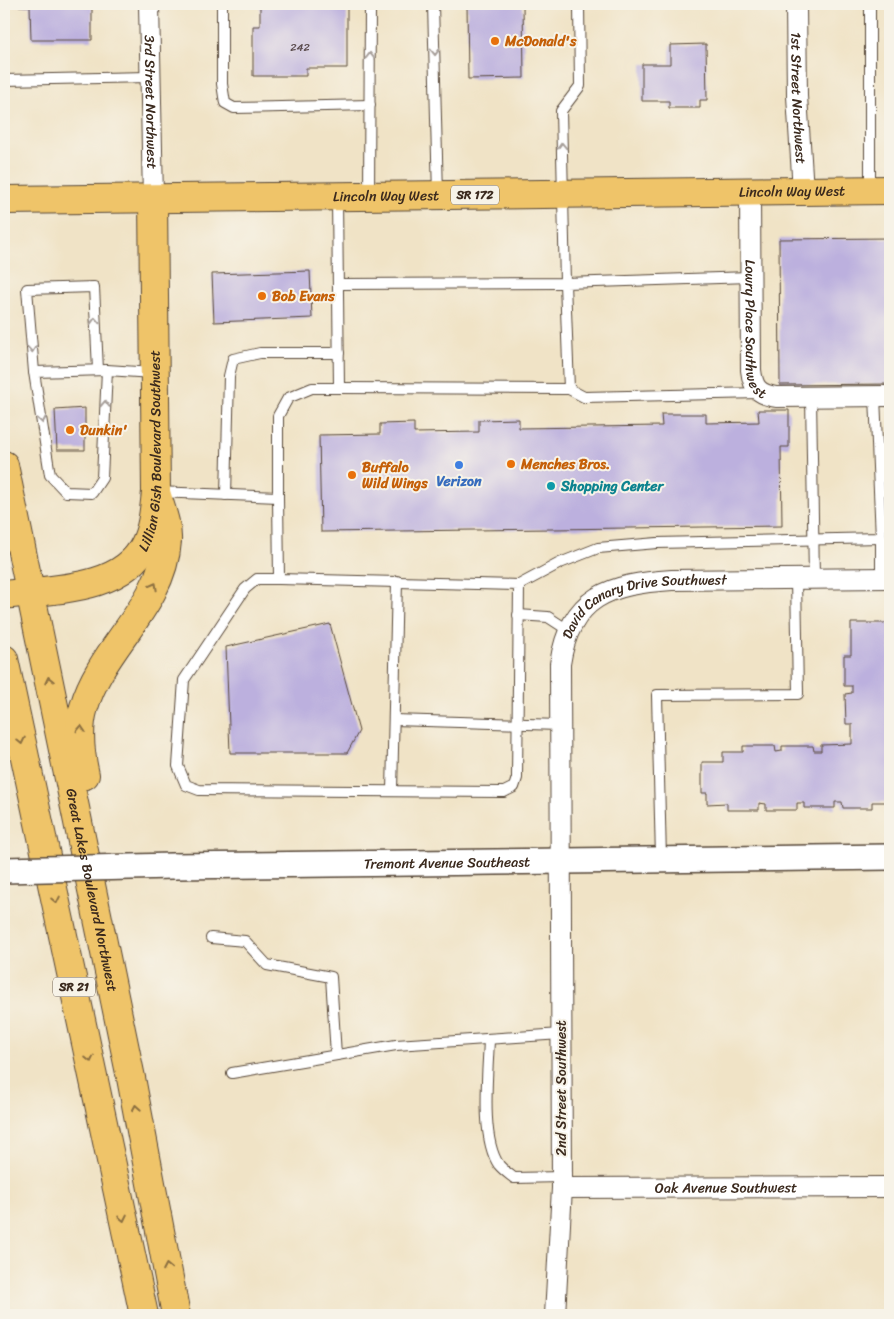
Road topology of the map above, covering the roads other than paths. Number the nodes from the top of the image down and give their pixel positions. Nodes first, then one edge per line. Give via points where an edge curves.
1 (149, 4) edge
2 (222, 4) edge
3 (370, 4) edge
4 (433, 4) edge
5 (579, 4) edge
6 (796, 4) edge
7 (870, 4) edge
8 (149, 77) junction
9 (4, 80) edge
10 (370, 105) junction
11 (803, 191) junction
12 (880, 191) edge
13 (750, 192) junction
14 (563, 194) junction
15 (438, 196) junction
16 (337, 197) junction
17 (369, 197) junction
18 (153, 199) junction
19 (4, 200) edge
20 (750, 276) junction
21 (565, 283) junction
22 (338, 284) junction
23 (339, 353) junction
24 (102, 370) junction
25 (34, 372) junction
26 (154, 373) junction
27 (339, 388) junction
28 (569, 389) junction
29 (761, 393) junction
30 (883, 396) edge
31 (811, 397) junction
32 (4, 465) edge
33 (156, 492) junction
34 (226, 495) junction
35 (278, 497) junction
36 (881, 538) junction
37 (815, 540) junction
38 (805, 578) junction
39 (886, 578) edge
40 (279, 579) junction
41 (397, 581) junction
42 (519, 585) junction
43 (31, 591) junction
44 (4, 595) edge
45 (518, 615) junction
46 (568, 630) junction
47 (4, 659) edge
48 (394, 720) junction
49 (517, 724) junction
50 (560, 725) junction
51 (392, 792) junction
52 (890, 857) edge
53 (661, 859) junction
54 (560, 860) junction
55 (4, 870) edge
56 (100, 933) junction
57 (211, 938) dead end
58 (561, 1034) junction
59 (489, 1039) junction
60 (336, 1056) junction
61 (232, 1073) dead end
62 (562, 1183) junction
63 (890, 1188) edge
64 (144, 1315) edge
65 (176, 1315) edge
66 (555, 1315) edge

1 - 8 street, 3rd Street Northwest
2 - 10 lane via 225,103 234,108
10 -> 3 lane
4 -> 15 lane
14 -> 5 lane via 561,111 580,86
6 - 11 street, 1st Street Northwest
7 - 12 lane
8 - 9 lane
8 - 18 street, 3rd Street Northwest
10 - 17 lane
11 - 12 main road, Lincoln Way West / SR 172
11 - 13 main road, Lincoln Way West / SR 172
13 - 14 main road, Lincoln Way West / SR 172
13 - 20 street, Lowry Place Southwest
14 - 15 main road, Lincoln Way West / SR 172
14 - 21 lane
15 - 17 main road, Lincoln Way West / SR 172
16 - 17 main road, Lincoln Way West / SR 172
16 - 18 main road, Lincoln Way West / SR 172
16 - 22 lane
18 - 19 main road, Lincoln Way West / SR 172
18 - 26 main road, Lillian Gish Boulevard Southwest
20 - 21 lane
20 - 29 street, Lowry Place Southwest via 750,370 752,382
21 - 22 lane
21 - 28 lane
22 - 23 lane
23 - 27 lane
23 - 34 lane via 260,353 233,359 229,376
24 - 25 lane
24 -> 25 lane via 94,287 84,287 27,289
25 -> 24 lane via 50,475 66,492 92,493 102,478
24 - 26 lane
26 - 33 main road, Lillian Gish Boulevard Southwest
27 - 28 lane
27 - 35 lane via 312,388 288,398 278,416
28 - 29 lane via 584,397
29 - 31 street, Lowry Place Southwest via 776,397
30 - 31 street, Lowry Place Southwest
30 - 36 lane
31 - 37 lane
32 - 43 main road, Great Lakes Boulevard Northwest / SR 21
33 - 34 lane
33 - 43 main road, Lillian Gish Boulevard Southwest via 145,544 123,570 92,583
56 -> 33 main road via 98,835 82,760 81,720 94,686 161,572 167,533
34 - 35 lane
35 - 40 lane
36 - 37 lane
36 - 39 lane
37 - 38 lane
37 - 42 lane via 657,543 598,548
38 - 39 street, David Canary Drive Southwest
38 - 46 street, David Canary Drive Southwest via 672,580 620,586 589,602
38 - 53 lane via 798,694 657,695
40 - 41 lane
40 - 51 lane via 257,579 245,589 184,680 178,766 186,785 199,790
41 - 42 lane
41 - 48 lane
42 - 45 lane
43 - 44 main road, Lillian Gish Boulevard Southwest
56 -> 43 main road, Great Lakes Boulevard Northwest / SR 21
45 - 46 lane via 548,617
45 - 49 lane
46 - 50 street, David Canary Drive Southwest via 560,664
47 -> 64 main road, SR 21
48 - 49 lane
48 - 51 lane
49 - 50 lane
49 - 51 lane via 517,778 514,787 504,792
50 - 54 street, David Canary Drive Southwest
52 - 53 street, Tremont Avenue Southeast
53 - 54 street, Tremont Avenue Southeast
54 - 55 street, Tremont Avenue Southeast, bridge
54 - 58 street, 2nd Street Southwest
65 -> 56 main road, Great Lakes Boulevard Northwest / SR 21
57 - 60 lane via 245,941 268,964 331,977
58 - 59 lane
58 - 62 street, 2nd Street Southwest
59 - 60 lane via 396,1045
59 - 62 lane via 487,1129 491,1149 500,1166 514,1178
60 - 61 lane
62 - 63 street, Oak Avenue Southwest
62 - 66 street, 2nd Street Southwest

